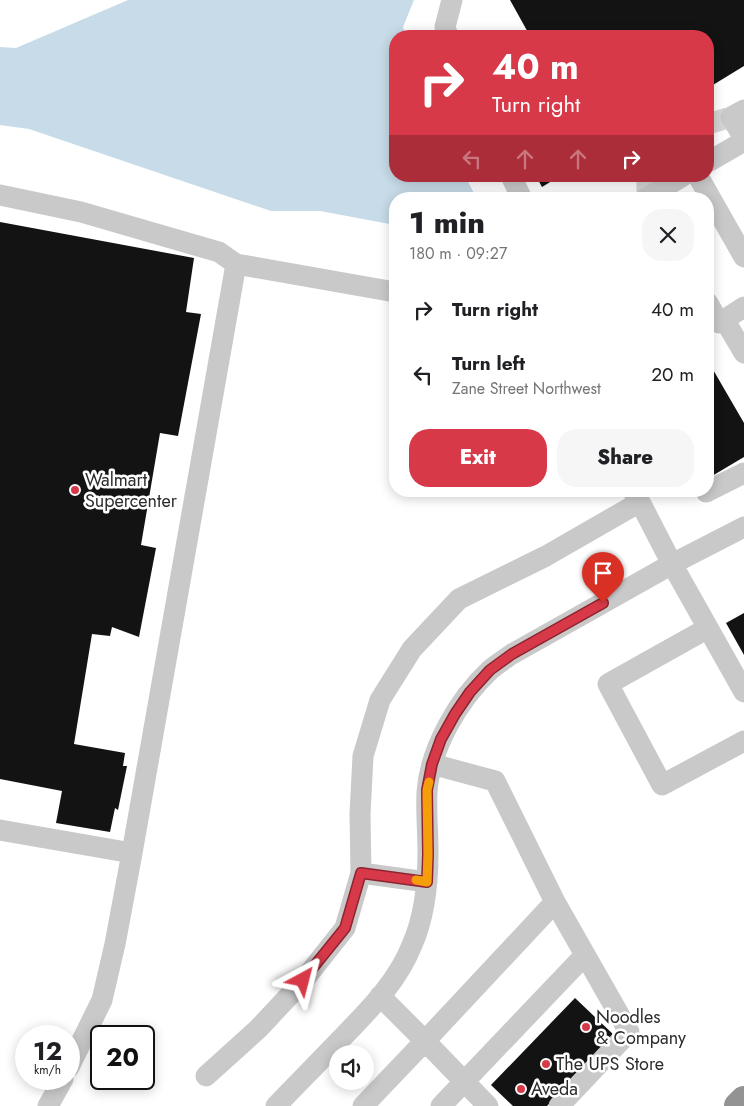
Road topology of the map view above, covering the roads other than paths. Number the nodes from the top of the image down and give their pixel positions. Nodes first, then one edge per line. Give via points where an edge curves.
1 (452, 0) edge
2 (447, 30) edge
3 (744, 110) edge
4 (744, 139) edge
5 (714, 158) edge
6 (673, 182) edge
7 (657, 192) edge
8 (0, 195) edge
9 (714, 204) edge
10 (744, 257) edge
11 (236, 264) junction
12 (389, 291) edge
13 (744, 307) edge
14 (717, 323) edge
15 (744, 353) edge
16 (744, 473) edge
17 (714, 488) edge
18 (636, 497) edge
19 (744, 527) edge
20 (672, 564) junction
21 (708, 628) junction
22 (744, 692) edge
23 (744, 740) edge
24 (432, 764) junction
25 (0, 830) edge
26 (132, 853) junction
27 (361, 873) junction
28 (427, 882) junction
29 (555, 902) junction
30 (585, 955) junction
31 (380, 996) junction
32 (425, 1041) junction
33 (80, 1045) edge
34 (206, 1076) dead end
35 (464, 1082) junction
36 (57, 1090) edge
37 (744, 1100) edge
38 (48, 1106) edge
39 (276, 1106) edge
40 (363, 1106) edge
41 (441, 1106) edge
42 (488, 1106) edge
43 (559, 1106) edge
44 (738, 1106) edge

1 - 2 street
3 - 4 street via 731,117
4 - 5 street
6 - 7 street
8 - 11 street via 81,212 220,252
9 - 10 street
11 - 12 street
11 - 26 street
13 - 14 street
14 - 15 street
16 - 17 street
18 - 20 street
18 - 27 street via 546,556 459,599 412,648 380,700 363,756
19 - 20 street
20 - 21 street
20 - 24 street via 512,654 490,670 455,714
21 - 22 street
21 - 23 street via 608,684 662,785
24 - 28 street via 427,790
24 - 29 street via 495,781
25 - 26 street
26 - 33 street via 102,1000
27 - 28 street
27 - 34 street via 345,928 284,1002
28 - 31 street via 420,926 406,961
29 - 30 street
29 - 32 street
30 - 35 street
30 - 43 street via 629,1032
31 - 32 street
31 - 39 street
32 - 35 street
32 - 40 street
35 - 41 street
35 - 42 street
36 - 38 street
37 - 44 highway

